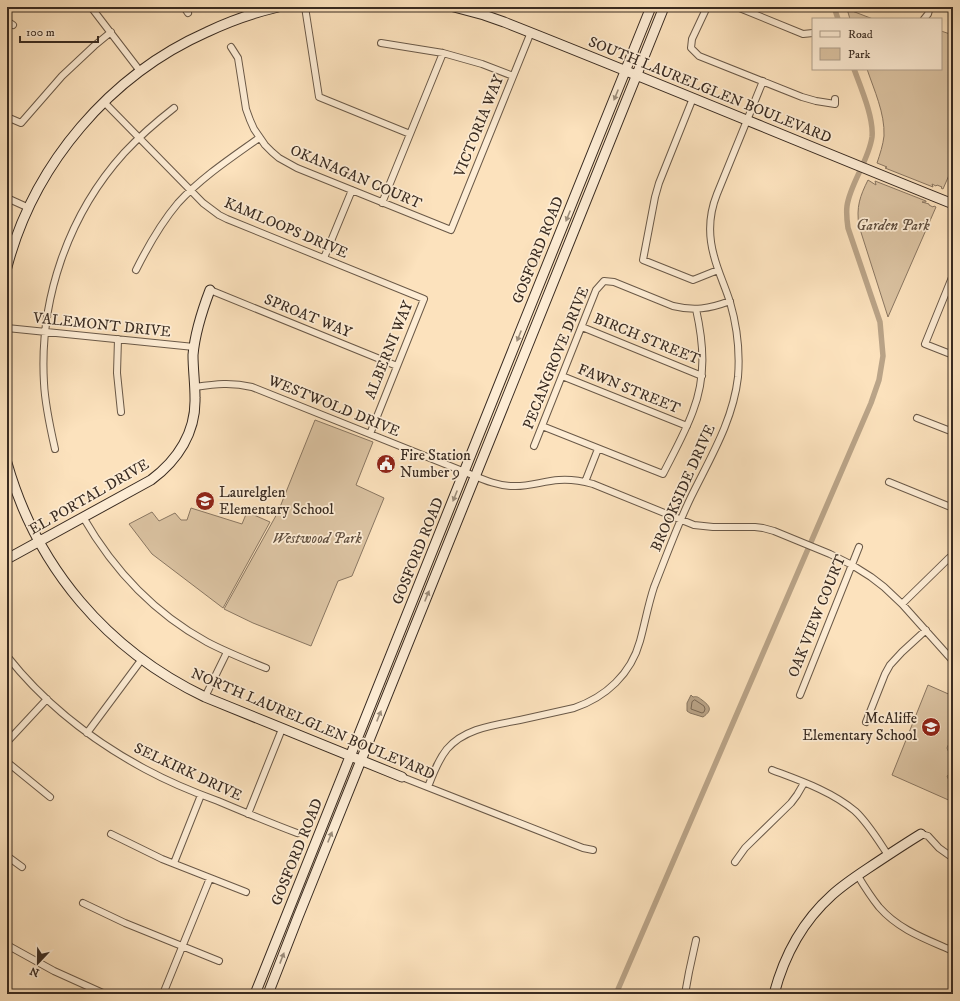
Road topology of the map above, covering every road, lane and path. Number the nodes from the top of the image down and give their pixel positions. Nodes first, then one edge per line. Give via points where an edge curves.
1 (92, 7) edge
2 (184, 7) edge
3 (278, 7) edge
4 (305, 7) edge
5 (454, 7) edge
6 (652, 7) edge
7 (664, 7) edge
8 (707, 7) edge
9 (737, 7) edge
10 (930, 7) edge
11 (464, 8) edge
12 (188, 13) dead end
13 (925, 18) edge
14 (7, 21) edge
15 (13, 25) dead end
16 (111, 32) junction
17 (531, 32) junction
18 (812, 32) edge
19 (381, 43) dead end
20 (231, 47) dead end
21 (443, 53) junction
22 (140, 71) junction
23 (626, 71) junction
24 (636, 75) junction
25 (513, 76) junction
26 (763, 81) junction
27 (693, 98) junction
28 (835, 99) dead end
29 (104, 102) junction
30 (174, 108) dead end
31 (7, 117) edge
32 (747, 120) junction
33 (410, 134) junction
34 (139, 138) junction
35 (259, 138) junction
36 (352, 190) junction
37 (190, 191) junction
38 (7, 198) edge
39 (382, 203) junction
40 (953, 204) edge
41 (29, 208) junction
42 (451, 230) joint
43 (324, 258) junction
44 (7, 266) edge
45 (136, 270) dead end
46 (718, 270) junction
47 (953, 275) edge
48 (210, 290) joint
49 (424, 299) joint
50 (730, 301) junction
51 (696, 309) junction
52 (582, 327) junction
53 (7, 328) edge
54 (45, 332) junction
55 (118, 340) junction
56 (194, 347) junction
57 (953, 355) edge
58 (397, 366) junction
59 (562, 376) junction
60 (702, 376) junction
61 (195, 387) junction
62 (121, 412) dead end
63 (917, 418) dead end
64 (542, 426) junction
65 (687, 426) junction
66 (953, 432) edge
67 (370, 434) junction
68 (534, 446) dead end
69 (54, 449) dead end
70 (598, 449) junction
71 (7, 463) edge
72 (465, 472) junction
73 (475, 476) junction
74 (585, 482) junction
75 (889, 482) dead end
76 (953, 508) edge
77 (83, 517) junction
78 (681, 520) junction
79 (39, 542) junction
80 (859, 547) dead end
81 (949, 558) dead end
82 (7, 559) edge
83 (852, 565) junction
84 (902, 604) junction
85 (926, 630) junction
86 (227, 652) junction
87 (7, 656) edge
88 (952, 659) edge
89 (142, 660) junction
90 (266, 668) dead end
91 (800, 695) dead end
92 (206, 697) junction
93 (47, 699) junction
94 (866, 722) dead end
95 (282, 729) junction
96 (87, 733) junction
97 (7, 742) edge
98 (350, 757) junction
99 (361, 761) junction
100 (7, 762) edge
101 (772, 770) dead end
102 (402, 777) joint
103 (804, 783) junction
104 (428, 787) junction
105 (201, 795) junction
106 (50, 797) dead end
107 (248, 814) junction
108 (297, 833) dead end
109 (110, 834) dead end
110 (921, 834) joint
111 (593, 850) dead end
112 (888, 855) junction
113 (7, 856) edge
114 (953, 858) edge
115 (735, 862) dead end
116 (174, 863) junction
117 (22, 867) dead end
118 (858, 876) junction
119 (210, 878) junction
120 (246, 892) dead end
121 (83, 903) dead end
122 (696, 940) dead end
123 (7, 945) edge
124 (182, 946) junction
125 (953, 950) edge
126 (219, 960) dead end
127 (105, 994) edge
128 (163, 994) edge
129 (255, 994) edge
130 (268, 994) edge
131 (685, 994) edge
132 (774, 994) edge

1 - 16 street
2 - 12 street
3 - 22 main road via 242,17 206,32
4 - 33 street via 319,97
5 - 11 main road, SOUTH LAURELGLEN BOULEVARD
6 - 23 main road, GOSFORD ROAD
7 - 24 main road, GOSFORD ROAD
8 - 26 street via 692,39 691,48 699,56
9 - 18 street via 803,34
10 - 13 street
11 - 17 main road, SOUTH LAURELGLEN BOULEVARD
14 - 15 street
16 - 22 street
16 - 31 street via 62,76 21,123
17 - 23 main road, SOUTH LAURELGLEN BOULEVARD
17 - 25 street, VICTORIA WAY
19 - 21 street
20 - 35 street, OKANAGAN COURT via 238,58 246,109
21 - 25 street
21 - 33 street
22 - 29 main road
23 - 24 main road, SOUTH LAURELGLEN BOULEVARD
23 -> 72 main road, GOSFORD ROAD
24 - 27 main road, SOUTH LAURELGLEN BOULEVARD
24 - 73 main road, GOSFORD ROAD
25 - 42 street, VICTORIA WAY
26 - 28 street via 816,101 835,104
26 - 32 street, BROOKSIDE DRIVE
27 - 32 main road, SOUTH LAURELGLEN BOULEVARD
27 - 46 street via 659,183 643,260 693,280
29 - 34 street, KAMLOOPS DRIVE
29 - 41 main road via 62,151
30 - 34 street
32 - 40 main road, SOUTH LAURELGLEN BOULEVARD
32 - 46 street, BROOKSIDE DRIVE via 712,211 710,240
33 - 39 street
34 - 37 street, KAMLOOPS DRIVE
34 - 54 street via 96,189 72,232 51,295
35 - 36 street, OKANAGAN COURT via 272,152 289,164
35 - 37 street
36 - 39 street, OKANAGAN COURT
36 - 43 street
37 - 43 street, KAMLOOPS DRIVE via 218,215
37 - 45 street via 158,230
38 - 41 street
39 - 42 street, OKANAGAN COURT
41 - 44 main road
43 - 49 street, KAMLOOPS DRIVE
46 - 50 street, BROOKSIDE DRIVE
47 - 57 street via 925,344
48 - 56 main road, EL PORTAL DRIVE
48 - 58 street, SPROAT WAY
49 - 58 street, ALBERNI WAY
50 - 51 street via 714,307
50 - 78 street, BROOKSIDE DRIVE via 738,344 735,393 721,437
51 - 52 street, PECANGROVE DRIVE via 672,306 614,282 604,282 596,290
51 - 60 street via 703,349
52 - 59 street, PECANGROVE DRIVE
52 - 60 street, BIRCH STREET
53 - 54 street, VALEMONT DRIVE
54 - 55 street, VALEMONT DRIVE
54 - 69 street via 45,393
55 - 56 street, VALEMONT DRIVE
55 - 62 street via 117,373
56 - 61 main road, EL PORTAL DRIVE
58 - 67 street, ALBERNI WAY
59 - 64 street, PECANGROVE DRIVE
59 - 65 street, FAWN STREET
60 - 65 street
61 - 67 street, WESTWOLD DRIVE via 231,383 252,387
61 - 77 main road, EL PORTAL DRIVE via 195,408 191,428 174,459 151,480
63 - 66 street
64 - 68 street, PECANGROVE DRIVE
64 - 70 street
65 - 70 street via 662,474
67 - 72 street, WESTWOLD DRIVE
70 - 74 street
71 - 79 main road, NORTH LAURELGLEN BOULEVARD via 24,511
72 - 73 street, WESTWOLD DRIVE
72 -> 98 main road, GOSFORD ROAD
73 - 74 street, WESTWOLD DRIVE via 493,483 512,486 569,479
99 -> 73 main road, GOSFORD ROAD
74 - 78 street, WESTWOLD DRIVE
75 - 76 street
77 - 79 main road, EL PORTAL DRIVE
77 - 86 street via 97,542 114,564 148,600 192,634
78 - 83 street, WESTWOLD DRIVE via 704,527 763,528
78 - 104 street, BROOKSIDE DRIVE via 654,587 637,651 619,680 602,694 574,708 482,728 464,736 448,749 436,767
79 - 82 main road, EL PORTAL DRIVE
79 - 89 main road, NORTH LAURELGLEN BOULEVARD via 73,593 117,639
80 - 83 street, OAK VIEW COURT
81 - 84 street
83 - 84 street, WESTWOLD DRIVE via 884,587
83 - 91 street, OAK VIEW COURT
84 - 85 street, WESTWOLD DRIVE
85 - 88 street, WESTWOLD DRIVE
85 - 94 street via 890,665
86 - 90 street
86 - 92 street
87 - 93 street, SELKIRK DRIVE
89 - 92 main road, NORTH LAURELGLEN BOULEVARD
89 - 96 street
92 - 95 main road, NORTH LAURELGLEN BOULEVARD
93 - 96 street, SELKIRK DRIVE
93 - 97 street
95 - 98 main road, NORTH LAURELGLEN BOULEVARD
95 - 107 street
96 - 105 street, SELKIRK DRIVE via 146,770
98 - 99 main road, NORTH LAURELGLEN BOULEVARD
98 - 129 main road, GOSFORD ROAD
99 - 102 main road, NORTH LAURELGLEN BOULEVARD
130 -> 99 main road, GOSFORD ROAD
100 - 106 street
101 - 103 street
102 - 104 street, NORTH LAURELGLEN BOULEVARD
103 - 112 street via 835,797 855,812 872,830
103 - 115 street via 791,803 745,848
104 - 111 street, NORTH LAURELGLEN BOULEVARD
105 - 107 street, SELKIRK DRIVE
105 - 116 street
107 - 108 street, SELKIRK DRIVE
109 - 116 street
110 - 112 main road
110 - 114 street via 928,836
112 - 118 main road
113 - 117 street
116 - 119 street
118 - 125 street via 879,907 897,924 918,936
118 - 132 main road via 840,888 821,906 800,932 787,957
119 - 120 street
119 - 124 street
121 - 124 street
122 - 131 street
123 - 127 street via 54,971
124 - 126 street
124 - 128 street

